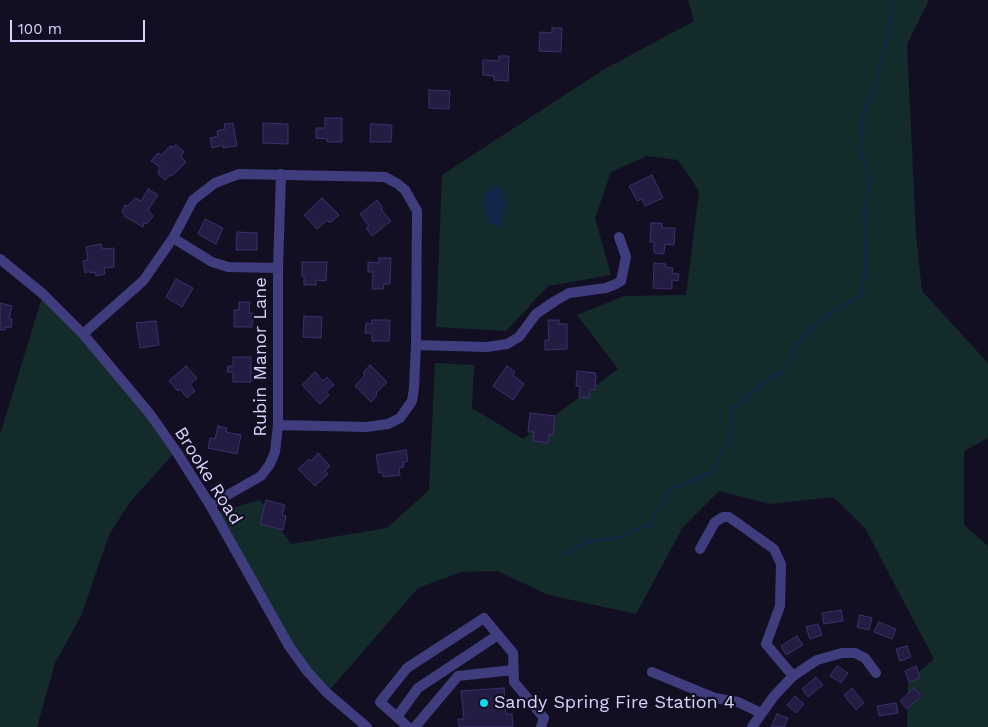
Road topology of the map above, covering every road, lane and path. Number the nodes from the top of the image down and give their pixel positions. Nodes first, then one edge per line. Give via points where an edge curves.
1 (281, 174) junction
2 (618, 237) dead end
3 (173, 238) junction
4 (0, 259) edge
5 (278, 268) junction
6 (83, 334) junction
7 (416, 344) junction
8 (278, 425) junction
9 (210, 505) junction
10 (700, 549) dead end
11 (498, 635) junction
12 (513, 670) junction
13 (652, 672) dead end
14 (876, 673) dead end
15 (793, 676) junction
16 (761, 713) junction
17 (397, 717) junction
18 (367, 727) edge
19 (408, 727) edge
20 (415, 727) edge
21 (542, 727) edge
22 (752, 727) edge

1 - 3 street via 239,174 215,183 193,200
1 - 5 street, Rubin Manor Lane
1 - 7 street via 385,177 405,190 417,211
2 - 7 street via 626,257 621,281 606,288 569,293 536,314 519,337 507,344 487,347
3 - 5 street via 212,262 228,267
3 - 6 street via 143,281
4 - 6 street, Brooke Road via 43,294
5 - 8 street, Rubin Manor Lane
6 - 9 street, Brooke Road via 150,414
7 - 8 street via 412,401 400,418 388,424 366,427
8 - 9 street, Rubin Manor Lane via 275,452 261,476
9 - 18 street, Brooke Road via 289,646 314,679
10 - 15 street via 716,522 722,517 730,517 774,550 781,564 780,606 766,644
11 - 12 street via 513,653
11 - 17 street via 418,688
11 - 17 street via 484,618 408,668 380,702
12 - 20 street via 458,676
12 - 21 street via 514,682 544,718
13 - 16 street
14 - 15 street via 865,658 855,653 842,653 817,660
15 - 16 street
16 - 22 street
17 - 19 street

